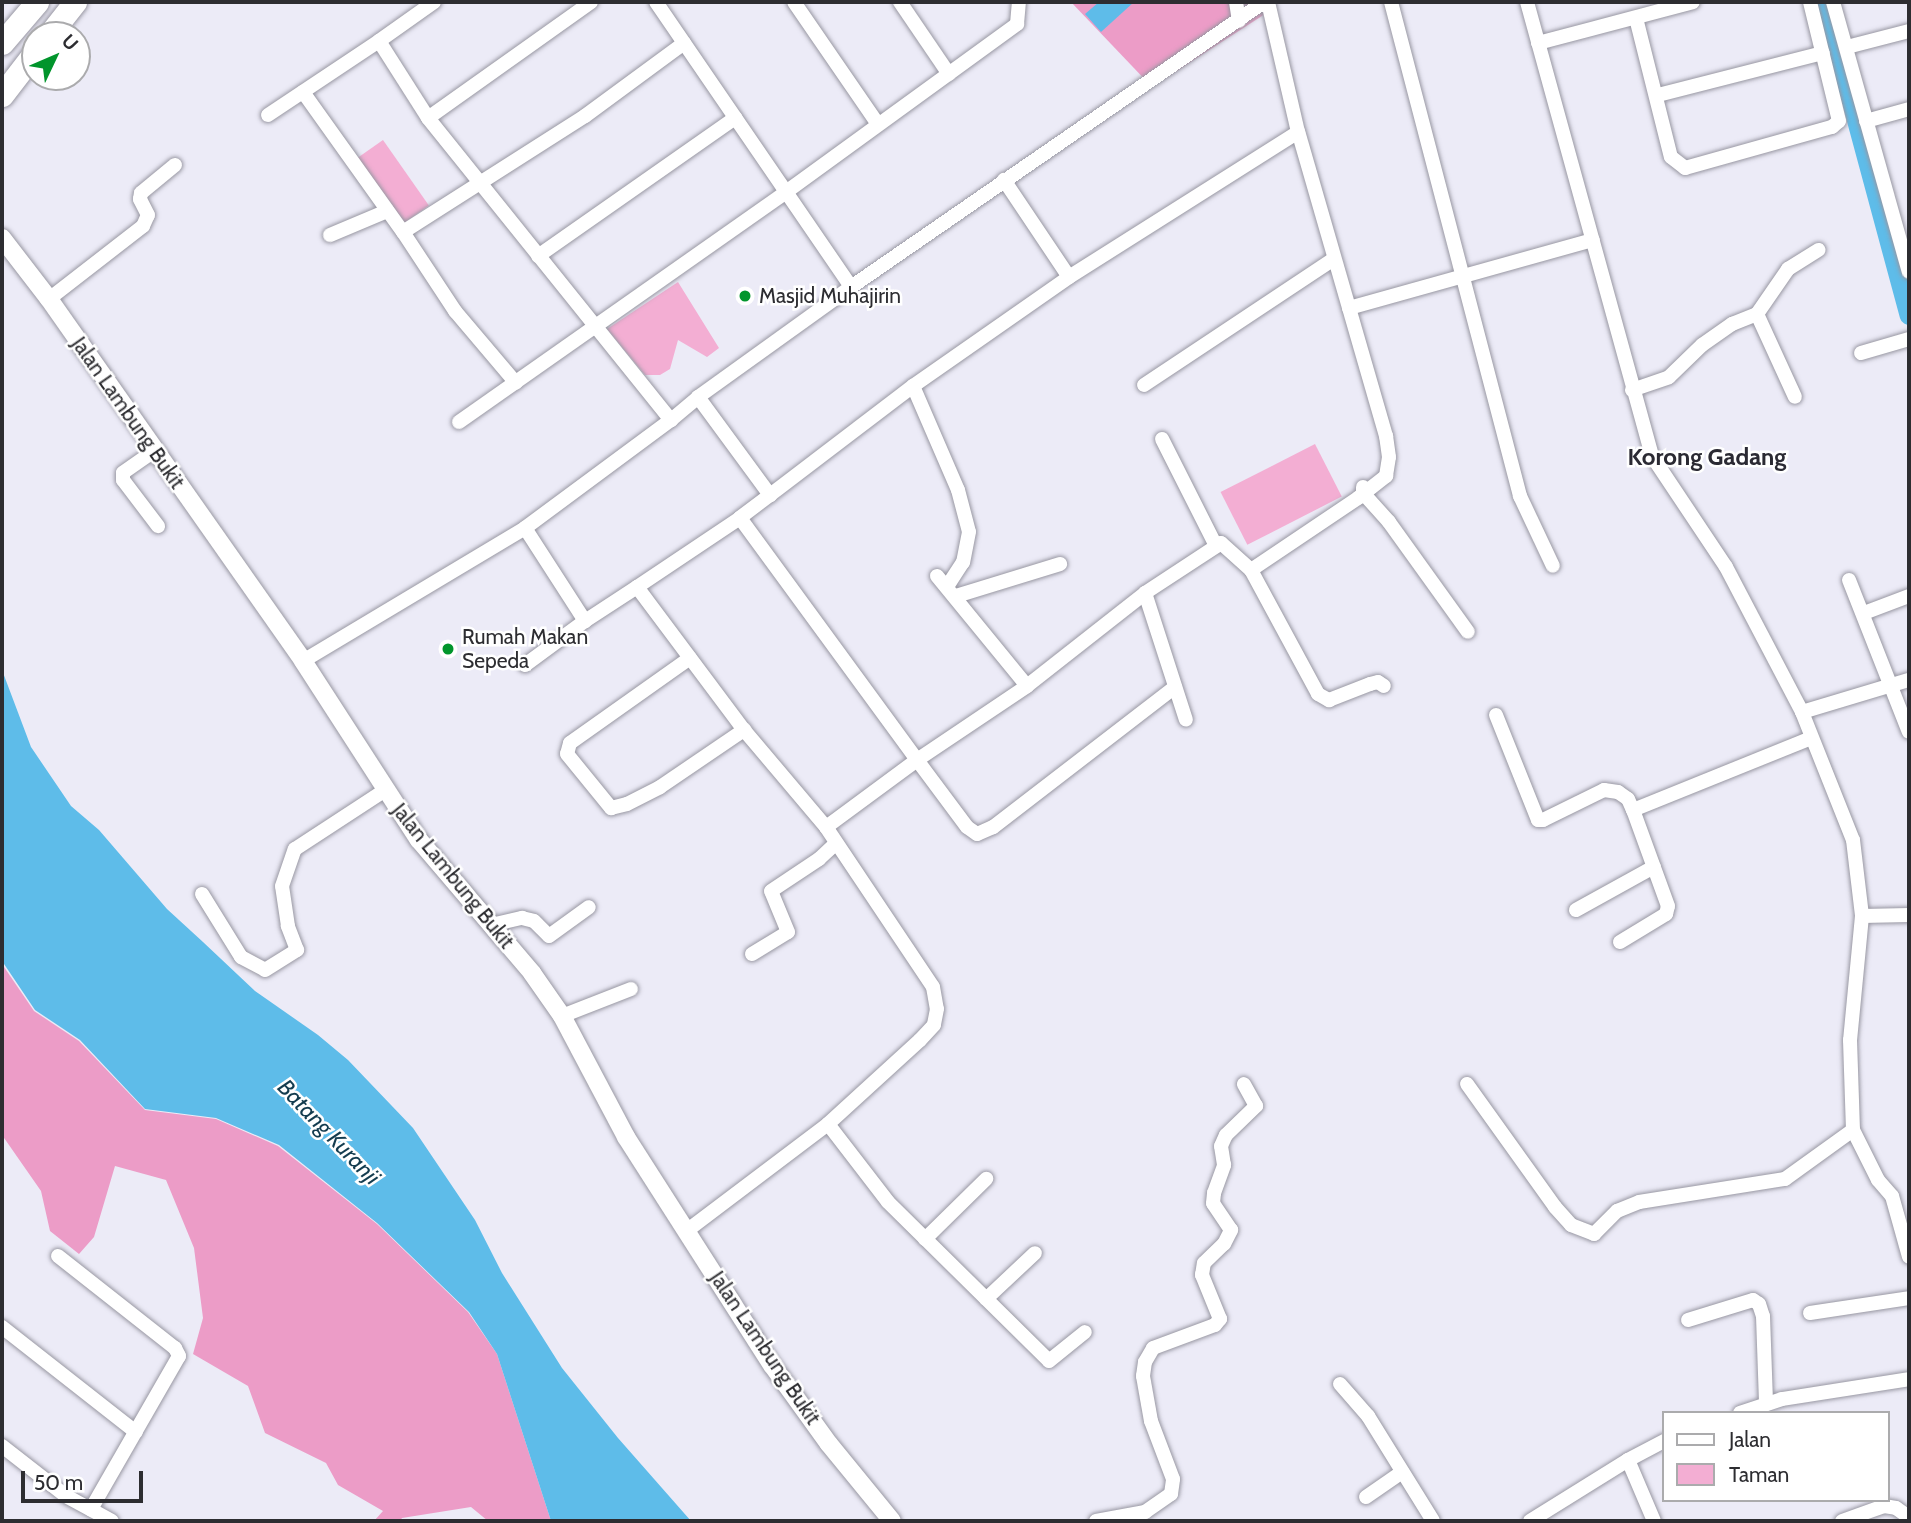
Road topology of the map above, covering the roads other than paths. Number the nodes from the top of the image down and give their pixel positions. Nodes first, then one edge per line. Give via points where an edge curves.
1 (37, 2) edge
2 (75, 2) edge
3 (434, 2) edge
4 (591, 2) edge
5 (656, 2) edge
6 (794, 2) edge
7 (900, 2) edge
8 (1019, 2) edge
9 (1236, 2) edge
10 (1266, 2) edge
11 (1391, 2) edge
12 (1527, 2) edge
13 (1693, 2) edge
14 (1810, 2) edge
15 (1833, 2) edge
16 (1636, 18) junction
17 (60, 21) edge
18 (1240, 21) junction
19 (1909, 31) edge
20 (379, 41) junction
21 (2, 43) edge
22 (684, 43) junction
23 (1538, 43) junction
24 (1847, 47) junction
25 (1824, 53) junction
26 (21, 70) edge
27 (949, 74) junction
28 (303, 92) junction
29 (2, 95) edge
30 (1658, 96) junction
31 (1909, 109) edge
32 (268, 116) dead end
33 (428, 118) junction
34 (735, 118) junction
35 (1866, 121) junction
36 (878, 124) junction
37 (1298, 132) junction
38 (175, 165) dead end
39 (1004, 180) junction
40 (481, 183) junction
41 (786, 192) junction
42 (387, 211) junction
43 (403, 232) junction
44 (330, 234) dead end
45 (2, 238) edge
46 (1593, 240) junction
47 (1819, 250) dead end
48 (538, 256) junction
49 (1334, 259) junction
50 (1909, 272) edge
51 (1462, 275) junction
52 (1069, 277) junction
53 (851, 287) junction
54 (49, 299) junction
55 (1349, 308) junction
56 (1757, 314) junction
57 (595, 328) junction
58 (1906, 340) edge
59 (1861, 353) dead end
60 (516, 383) junction
61 (1144, 385) dead end
62 (913, 386) junction
63 (1632, 390) junction
64 (698, 397) junction
65 (1796, 397) dead end
66 (671, 420) junction
67 (459, 422) dead end
68 (1162, 439) dead end
69 (154, 452) junction
70 (1363, 489) junction
71 (770, 495) junction
72 (740, 518) junction
73 (158, 526) dead end
74 (525, 528) junction
75 (1216, 546) junction
76 (1060, 564) dead end
77 (1553, 566) dead end
78 (1251, 570) junction
79 (937, 576) dead end
80 (1849, 580) dead end
81 (637, 587) junction
82 (952, 592) junction
83 (1145, 593) junction
84 (1909, 596) edge
85 (1864, 613) junction
86 (585, 621) junction
87 (1468, 632) dead end
88 (690, 658) junction
89 (303, 661) junction
90 (525, 665) dead end
91 (1909, 680) edge
92 (1027, 686) junction
93 (1384, 686) dead end
94 (1893, 686) junction
95 (1175, 687) junction
96 (1802, 712) junction
97 (1496, 715) dead end
98 (1186, 720) dead end
99 (744, 730) junction
100 (1909, 732) edge
101 (1811, 738) junction
102 (917, 760) junction
103 (384, 790) junction
104 (1633, 810) junction
105 (826, 827) junction
106 (836, 844) junction
107 (1654, 867) junction
108 (202, 894) dead end
109 (589, 907) dead end
110 (1576, 910) dead end
111 (1909, 915) edge
112 (1862, 916) junction
113 (491, 925) junction
114 (1620, 943) dead end
115 (752, 954) dead end
116 (631, 989) dead end
117 (562, 1016) junction
118 (1244, 1084) dead end
119 (1467, 1084) dead end
120 (828, 1124) junction
121 (1853, 1130) junction
122 (986, 1179) dead end
123 (688, 1230) junction
124 (925, 1239) junction
125 (1035, 1253) dead end
126 (58, 1256) dead end
127 (1909, 1257) edge
128 (1909, 1298) edge
129 (986, 1299) junction
130 (1810, 1313) dead end
131 (1688, 1320) dead end
132 (2, 1327) edge
133 (1085, 1332) dead end
134 (1909, 1379) edge
135 (1340, 1384) dead end
136 (1766, 1404) junction
137 (1746, 1411) edge
138 (135, 1432) junction
139 (1662, 1442) edge
140 (2, 1446) edge
141 (1628, 1460) junction
142 (1402, 1472) junction
143 (1366, 1497) dead end
144 (91, 1509) junction
145 (1909, 1517) edge
146 (112, 1521) edge
147 (892, 1521) edge
148 (1096, 1521) edge
149 (1433, 1521) edge
150 (1530, 1521) edge
151 (1654, 1521) edge
152 (1842, 1521) edge

1 - 21 highway
2 - 17 highway
3 - 20 street
4 - 33 street
5 - 22 street
6 - 36 street
7 - 27 street
8 - 27 street via 1017,24
9 - 18 street
10 - 18 street
10 - 37 street
11 - 51 street
12 - 23 street
13 - 16 street
14 - 25 street
15 - 24 street
16 - 23 street
16 - 30 street
18 - 39 street
19 - 24 street
20 - 28 street
20 - 33 street
22 - 34 street
22 - 40 street via 585,116
23 - 46 street
24 - 35 street
25 - 30 street
25 - 30 street via 1839,121 1767,148 1685,168 1671,158
26 - 29 highway
27 - 36 street
28 - 32 street
28 - 42 street
31 - 35 street
33 - 40 street
34 - 41 street
34 - 48 street
35 - 50 street
36 - 41 street
37 - 49 street
37 - 52 street
38 - 54 street via 141,193 148,215 143,226
39 - 52 street
39 - 53 street
40 - 43 street
40 - 48 street
41 - 53 street
41 - 57 street
42 - 43 street
42 - 44 street
43 - 60 street via 455,311
45 - 54 street, Jalan Lambung Bukit
46 - 51 street
46 - 63 street
47 - 56 street via 1788,269
48 - 57 street
49 - 55 street
49 - 61 street
51 - 55 street
51 - 77 street via 1520,496
52 - 62 street
53 - 64 street
54 - 69 street, Jalan Lambung Bukit
55 - 70 street via 1389,457 1386,475
56 - 63 street via 1732,324 1702,345 1669,377
56 - 65 street
57 - 60 street
57 - 66 street
58 - 59 street
60 - 67 street
62 - 71 street
62 - 82 street via 958,490 969,532
63 - 96 street via 1652,456 1726,567
64 - 66 street
64 - 71 street
66 - 74 street
68 - 75 street
69 - 73 street via 123,473 123,480
69 - 89 street, Jalan Lambung Bukit
70 - 78 street
70 - 87 street
71 - 72 street
72 - 81 street
72 - 102 street
74 - 86 street
74 - 89 street
75 - 78 street via 1221,543
75 - 83 street
76 - 82 street
78 - 93 street via 1318,694 1329,700 1370,684
79 - 82 street
80 - 85 street
81 - 86 street
81 - 88 street
82 - 92 street
83 - 92 street
83 - 95 street
84 - 85 street
85 - 94 street
86 - 90 street
88 - 99 street
88 - 99 street via 570,743 567,754 611,808 660,787
89 - 103 street, Jalan Lambung Bukit
91 - 94 street
92 - 102 street
94 - 96 street
94 - 100 street
95 - 98 street
95 - 102 street via 993,827 977,834
96 - 101 street
97 - 104 street via 1538,820 1604,790 1618,792
99 - 105 street
101 - 104 street
101 - 112 street via 1853,840
102 - 105 street
103 - 108 street via 295,849 282,886 297,950 265,970 241,957
103 - 113 street, Jalan Lambung Bukit via 419,840
104 - 107 street
105 - 106 street
106 - 115 street via 771,891 788,932
106 - 120 street via 933,987 937,1009 934,1025 920,1040
107 - 110 street
107 - 114 street via 1668,906 1666,914
109 - 113 street via 549,936 534,921 522,918
111 - 112 street
112 - 121 street via 1850,1040
113 - 117 street, Jalan Lambung Bukit via 533,973
116 - 117 street
117 - 123 street, Jalan Lambung Bukit via 626,1137
118 - 148 street via 1256,1106 1221,1146 1224,1166 1213,1203 1231,1230 1204,1263 1202,1275 1220,1320 1153,1348 1145,1362 1151,1422 1173,1479 1171,1494 1145,1512
119 - 121 street via 1555,1207 1571,1225 1594,1234 1617,1211 1639,1202 1784,1179
120 - 123 street
120 - 124 street via 888,1202
121 - 127 street via 1878,1180 1892,1196
122 - 124 street
123 - 147 street, Jalan Lambung Bukit via 772,1365
124 - 129 street
125 - 129 street
126 - 138 street via 178,1352 178,1361
128 - 130 street
129 - 133 street via 1049,1361
131 - 136 street via 1753,1300 1759,1304
132 - 138 street
134 - 136 street
135 - 142 street via 1368,1416
136 - 137 street
138 - 144 street
139 - 141 street
140 - 144 street via 66,1496
141 - 150 street
141 - 151 street
142 - 143 street
142 - 149 street
144 - 146 street
145 - 152 street via 1884,1506

